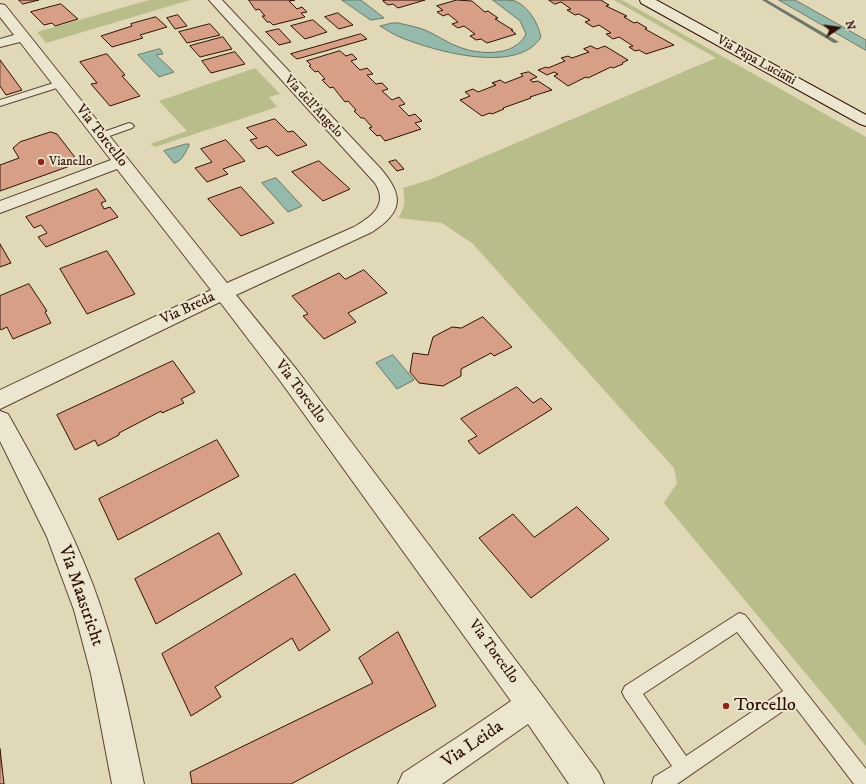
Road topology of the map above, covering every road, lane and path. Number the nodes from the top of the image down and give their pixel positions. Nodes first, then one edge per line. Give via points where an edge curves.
1 (215, 0) edge
2 (646, 0) edge
3 (670, 0) edge
4 (0, 8) edge
5 (23, 36) junction
6 (0, 43) edge
7 (60, 84) junction
8 (845, 94) dead end
9 (0, 103) edge
10 (866, 121) edge
11 (129, 126) dead end
12 (101, 136) junction
13 (121, 162) junction
14 (0, 206) edge
15 (378, 221) joint
16 (223, 293) junction
17 (0, 400) edge
18 (0, 420) edge
19 (794, 693) junction
20 (531, 704) junction
21 (684, 768) junction
22 (128, 784) edge
23 (414, 784) edge
24 (588, 784) edge
25 (661, 784) edge
26 (866, 784) edge

1 - 15 street, Via dell'Angelo via 386,187 387,206
2 - 10 street, Via Papa Luciani
3 - 8 street, Via Papa Luciani
4 - 5 street, Via Torcello
5 - 6 street
5 - 7 street, Via Torcello
7 - 9 lane
7 - 12 street, Via Torcello
11 - 12 lane
12 - 13 street, Via Torcello
13 - 14 street
13 - 16 street, Via Torcello
15 - 16 street, Via Breda
16 - 17 street, Via Breda
16 - 20 street, Via Torcello via 289,376
18 - 22 street, Via Maastricht via 43,500 72,565 88,610 106,678
19 - 21 lane
19 - 21 lane via 739,621 631,692
19 - 26 lane
20 - 23 street, Via Leida
20 - 24 street, Via Torcello
21 - 25 lane

